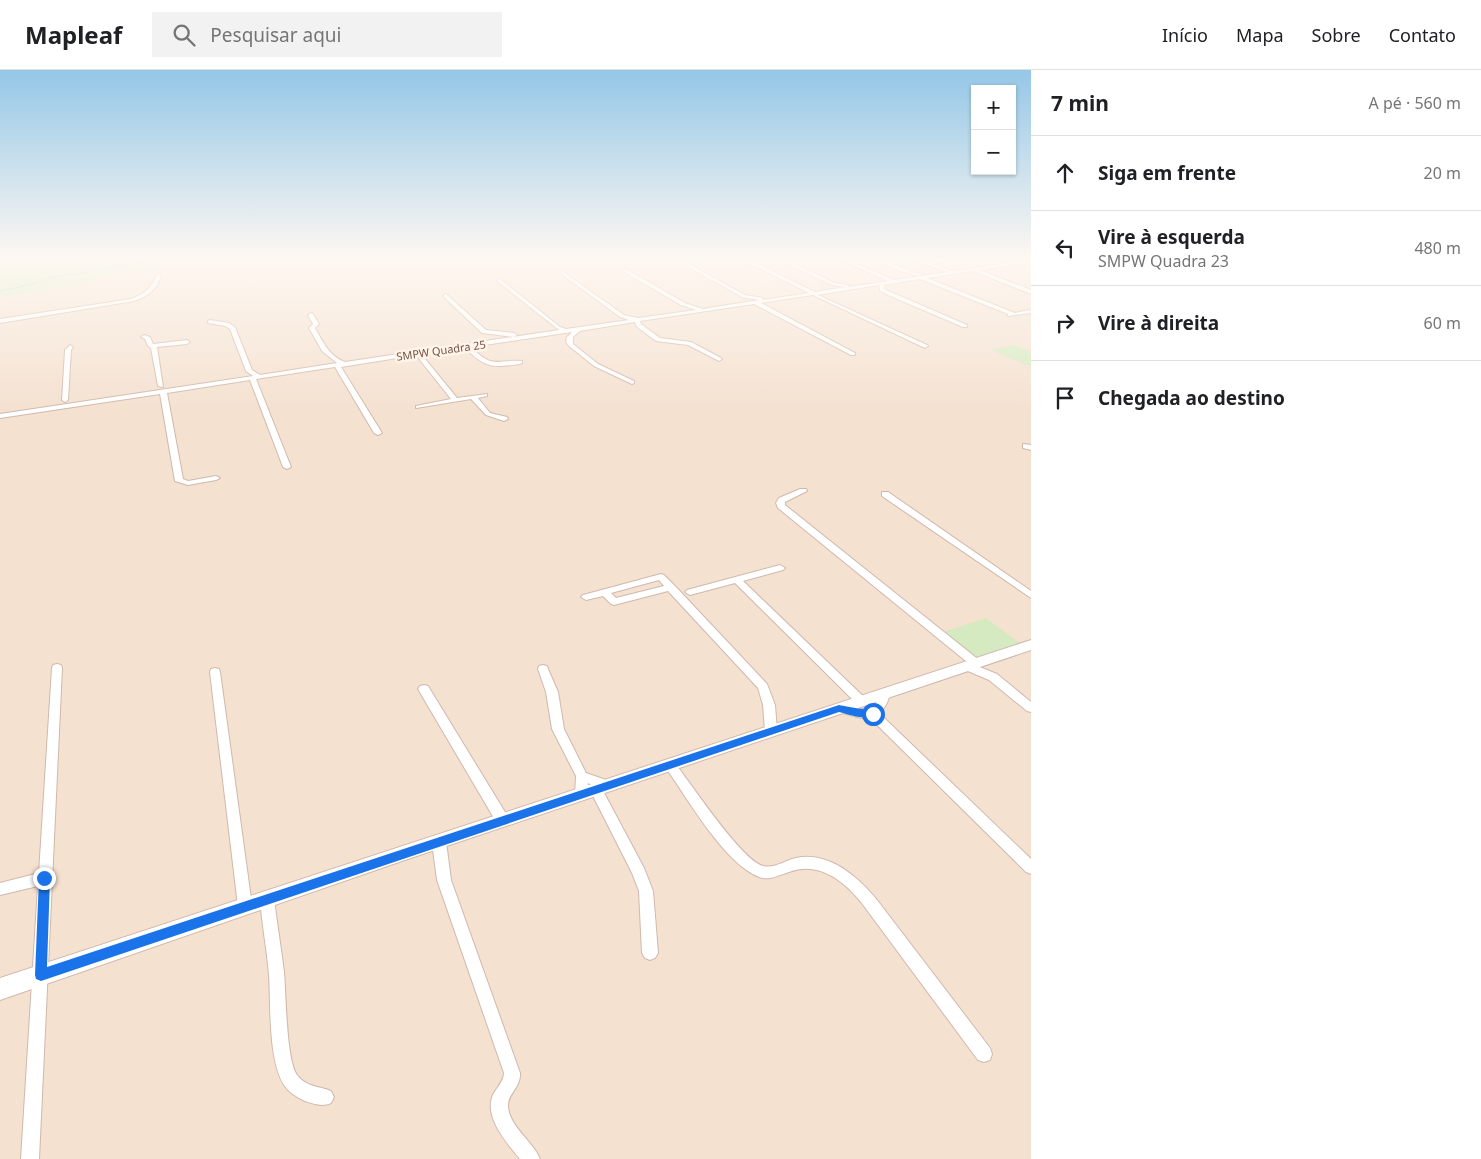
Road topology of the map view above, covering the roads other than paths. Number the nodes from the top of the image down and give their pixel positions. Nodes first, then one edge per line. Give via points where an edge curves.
1 (77, 309) edge
2 (460, 309) edge
3 (534, 309) edge
4 (608, 309) edge
5 (701, 309) edge
6 (714, 309) edge
7 (769, 309) edge
8 (846, 309) edge
9 (925, 309) edge
10 (992, 309) edge
11 (706, 310) junction
12 (1028, 312) dead end
13 (311, 315) dead end
14 (622, 320) junction
15 (637, 320) junction
16 (0, 321) edge
17 (210, 322) dead end
18 (965, 326) dead end
19 (563, 332) junction
20 (144, 337) dead end
21 (527, 337) junction
22 (187, 342) dead end
23 (154, 346) junction
24 (467, 346) junction
25 (925, 346) dead end
26 (70, 347) dead end
27 (417, 353) junction
28 (854, 354) dead end
29 (719, 359) dead end
30 (520, 362) dead end
31 (336, 364) junction
32 (255, 378) junction
33 (632, 382) dead end
34 (162, 389) junction
35 (485, 395) dead end
36 (473, 397) junction
37 (65, 400) junction
38 (455, 400) junction
39 (76, 405) junction
40 (418, 407) dead end
41 (54, 408) junction
42 (0, 416) edge
43 (504, 419) dead end
44 (378, 433) dead end
45 (286, 467) dead end
46 (216, 478) dead end
47 (803, 491) dead end
48 (885, 494) dead end
49 (780, 568) dead end
50 (736, 579) junction
51 (690, 592) dead end
52 (1031, 596) edge
53 (586, 597) dead end
54 (1031, 645) edge
55 (976, 663) junction
56 (57, 668) dead end
57 (543, 669) dead end
58 (215, 672) dead end
59 (993, 677) junction
60 (424, 689) dead end
61 (867, 708) junction
62 (1031, 708) edge
63 (771, 731) junction
64 (670, 765) junction
65 (582, 776) junction
66 (595, 790) junction
67 (503, 821) junction
68 (439, 842) junction
69 (1031, 868) edge
70 (44, 878) junction
71 (0, 889) edge
72 (267, 899) junction
73 (245, 906) junction
74 (650, 953) dead end
75 (41, 975) junction
76 (0, 989) edge
77 (984, 1054) dead end
78 (325, 1097) dead end
79 (30, 1159) edge
80 (531, 1159) edge

1 - 16 street
2 - 21 street via 484,332
3 - 19 street
4 - 14 street
5 - 11 street
6 - 11 street, SMPW Quadra 25
7 - 28 street
8 - 25 street
9 - 18 street
10 - 12 street via 1008,316
11 - 15 street, SMPW Quadra 25
13 - 31 street via 316,324 312,328
14 - 15 street, SMPW Quadra 25
14 - 19 street, SMPW Quadra 25
15 - 29 street via 638,325 658,340 688,343
17 - 32 street via 233,328
19 - 21 street, SMPW Quadra 25
19 - 33 street via 571,345 596,365
20 - 23 street via 149,339 150,346
21 - 24 street, SMPW Quadra 25
22 - 23 street
23 - 34 street
24 - 27 street, SMPW Quadra 25
24 - 30 street via 488,364
26 - 37 street
27 - 31 street, SMPW Quadra 25
27 - 38 street
31 - 32 street, SMPW Quadra 25
31 - 44 street
32 - 34 street, SMPW Quadra 25
32 - 45 street
34 - 39 street
34 - 46 street via 178,481 188,483
35 - 36 street
36 - 38 street
36 - 43 street via 488,414
37 - 39 street
37 - 41 street
38 - 40 street
39 - 41 street
41 - 42 street
47 - 55 street via 782,500 781,506
48 - 52 street
49 - 50 street
50 - 51 street
50 - 61 street
53 - 63 street via 661,577 763,687 769,705
54 - 55 street
55 - 59 street
55 - 59 street
55 - 61 street via 884,694
56 - 70 street
57 - 65 street via 552,692 558,729
58 - 73 street
59 - 62 street
60 - 67 street
61 - 63 street via 839,708
61 - 69 street
63 - 64 street
64 - 66 street
64 - 77 street via 750,867 765,873 801,862 812,862 848,879 873,906
65 - 66 street
65 - 66 street
66 - 67 street
66 - 74 street via 646,891
67 - 68 street
68 - 72 street
68 - 80 street via 444,880 512,1073 510,1086 500,1099 499,1113
70 - 71 street
70 - 75 street
72 - 73 street
72 - 78 street via 284,1061 289,1077 298,1088 309,1095
73 - 75 street
75 - 76 street
75 - 79 street

